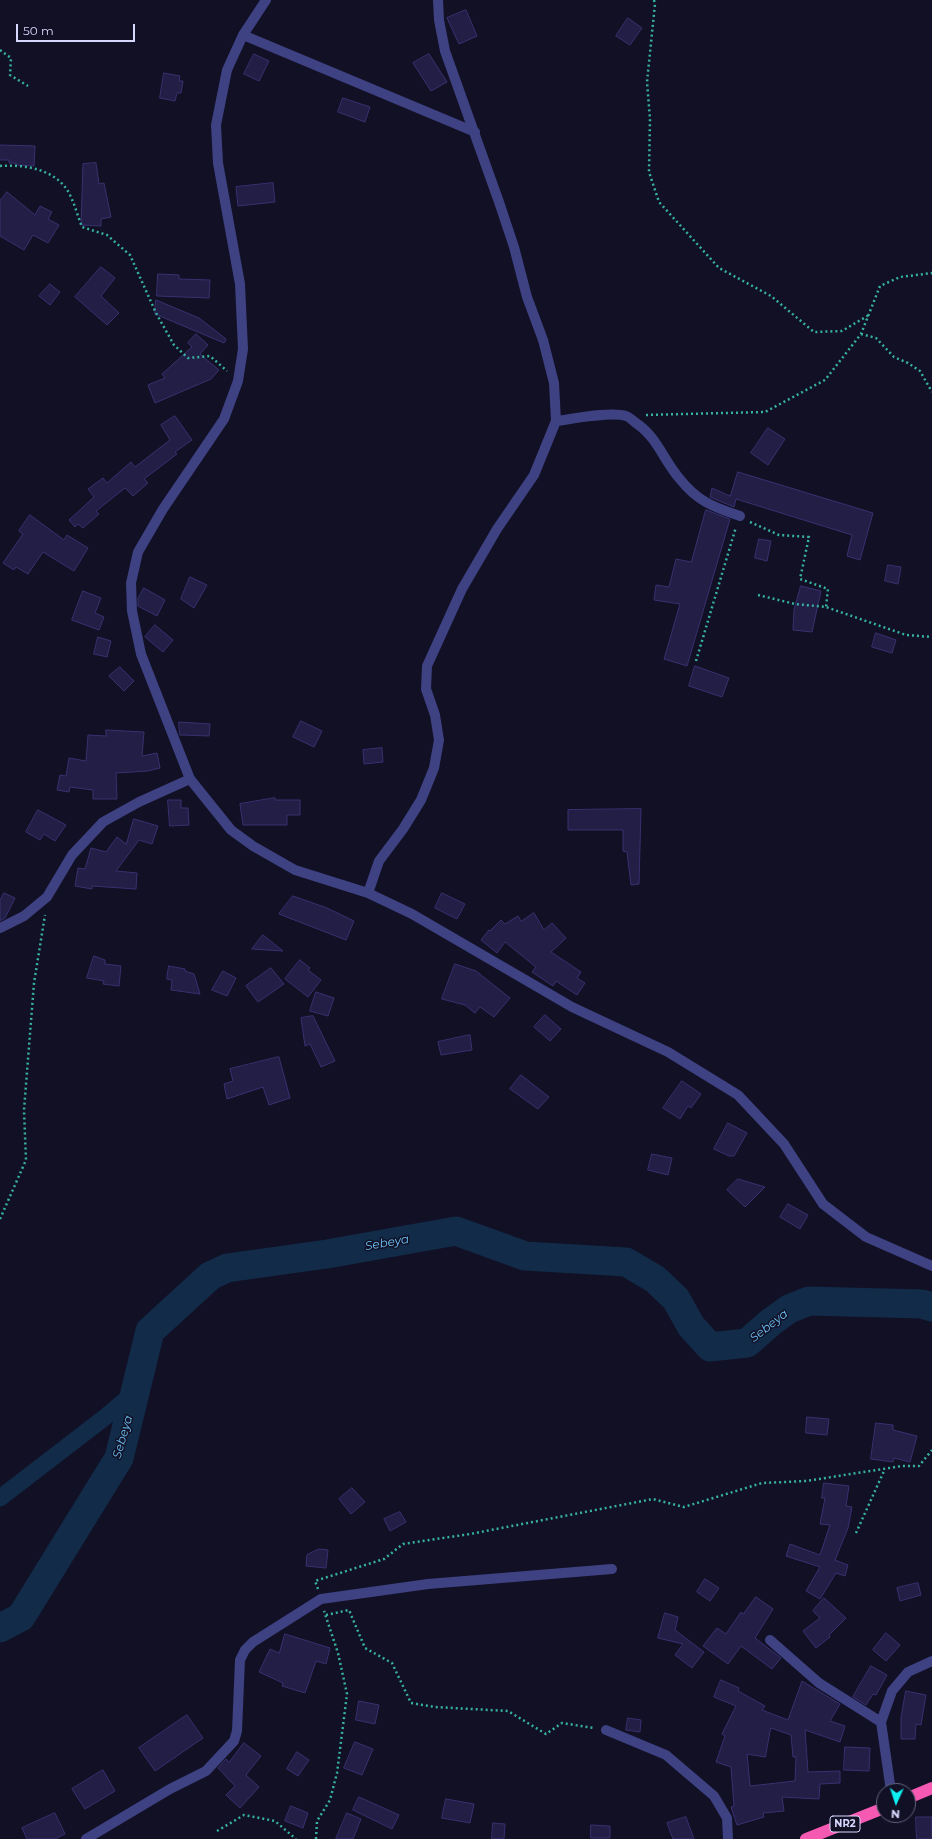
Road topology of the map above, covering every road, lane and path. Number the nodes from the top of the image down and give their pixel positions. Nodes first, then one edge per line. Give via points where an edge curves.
1 (266, 0) edge
2 (438, 0) edge
3 (654, 0) edge
4 (243, 35) junction
5 (0, 50) edge
6 (28, 86) dead end
7 (475, 132) junction
8 (0, 166) edge
9 (932, 273) edge
10 (868, 315) junction
11 (861, 334) junction
12 (238, 381) junction
13 (932, 392) edge
14 (626, 416) junction
15 (556, 422) junction
16 (740, 516) junction
17 (758, 595) dead end
18 (826, 607) junction
19 (932, 637) edge
20 (696, 661) dead end
21 (190, 779) junction
22 (368, 893) junction
23 (47, 897) junction
24 (0, 928) edge
25 (0, 1219) edge
26 (932, 1266) edge
27 (932, 1450) edge
28 (884, 1470) junction
29 (856, 1533) dead end
30 (612, 1569) dead end
31 (321, 1600) junction
32 (326, 1615) junction
33 (770, 1640) dead end
34 (932, 1662) edge
35 (881, 1722) junction
36 (606, 1730) joint
37 (890, 1783) edge
38 (932, 1788) edge
39 (916, 1795) edge
40 (876, 1811) edge
41 (216, 1831) dead end
42 (86, 1839) edge
43 (296, 1839) edge
44 (316, 1839) edge
45 (728, 1839) edge
46 (806, 1839) edge

1 - 4 street
2 - 7 street via 445,50
3 - 10 path via 656,4 647,82 650,119 649,172 659,202 719,268 771,296 814,332 842,331
4 - 7 street
4 - 12 street via 227,70 216,126 218,163 240,284 243,349
5 - 6 path via 12,58 10,75
7 - 15 street via 543,340 554,383
8 - 12 path via 39,169 55,177 70,194 82,227 107,235 130,254 156,313 174,345 188,358 210,356
9 - 10 path via 900,277 880,286
10 - 11 path
11 - 13 path via 876,338 894,357 920,371
11 - 14 path via 825,380 765,412
12 - 21 street via 224,419 163,509 138,552 131,583 132,611 141,654
14 - 15 street via 591,415
14 - 16 street via 647,430 678,478 692,492 709,506
15 - 22 street via 534,475 497,529 462,589 427,666 426,689 435,715 439,740 434,768 421,800 379,861
16 - 18 path via 779,535 809,536 800,579 828,589
16 - 20 path
17 - 18 path via 795,604
18 - 19 path via 906,635
21 - 22 street via 231,830 253,846 295,870
21 - 23 street via 138,802 103,822 72,855
22 - 26 street via 412,914 572,1007 668,1052 738,1095 784,1144 823,1204 866,1237
23 - 24 street via 24,916
23 - 25 path via 34,983 24,1110 26,1160
27 - 28 path via 919,1466
28 - 29 path
28 - 31 path via 806,1481 762,1483 684,1507 653,1499 404,1544 384,1559 315,1581
30 - 31 street via 428,1584
31 - 32 path
31 - 42 street via 252,1642 245,1650 240,1660 237,1731 234,1741 206,1771 170,1789
32 - 36 path via 349,1610 365,1648 392,1663 411,1703 435,1707 508,1711 546,1734 562,1723
32 - 44 path via 347,1694 337,1773 330,1800 317,1821
33 - 35 street via 820,1683
34 - 35 street via 908,1672 892,1691
35 - 37 street
36 - 45 street via 666,1755 714,1796 727,1818
38 - 39 highway
40 - 46 highway, NR2
41 - 43 path via 244,1815 275,1821

